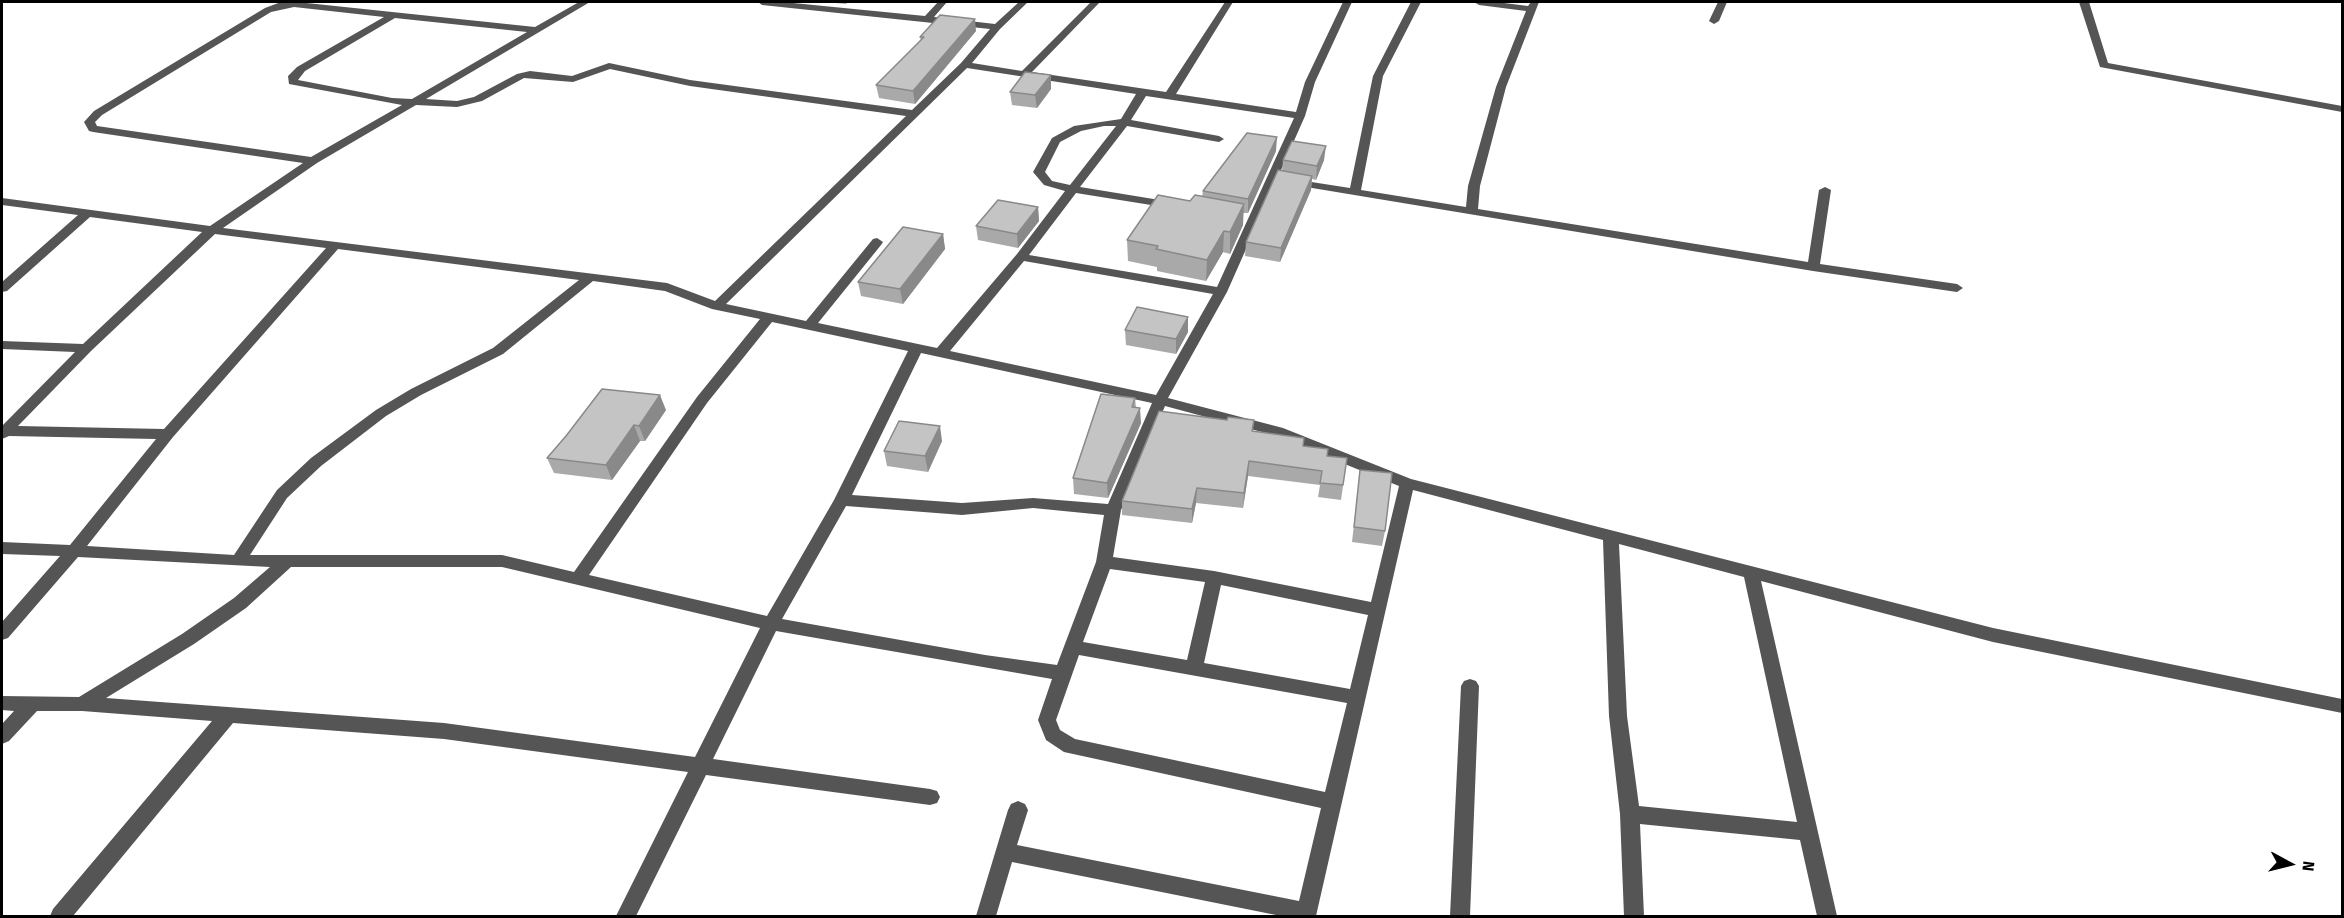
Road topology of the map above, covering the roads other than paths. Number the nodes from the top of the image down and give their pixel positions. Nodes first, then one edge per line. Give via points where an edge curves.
1 (585, 2) edge
2 (762, 2) edge
3 (943, 2) edge
4 (1024, 2) edge
5 (1096, 2) edge
6 (1229, 2) edge
7 (1348, 2) edge
8 (1416, 2) edge
9 (1479, 2) edge
10 (1722, 2) edge
11 (2084, 2) edge
12 (1533, 5) edge
13 (392, 16) junction
14 (927, 20) junction
15 (1714, 21) dead end
16 (997, 27) junction
17 (534, 30) junction
18 (965, 65) junction
19 (1024, 74) junction
20 (1143, 92) junction
21 (1169, 96) junction
22 (411, 103) junction
23 (2343, 110) edge
24 (915, 114) junction
25 (1300, 116) junction
26 (1124, 122) junction
27 (1219, 140) dead end
28 (313, 161) junction
29 (1271, 178) junction
30 (1071, 189) junction
31 (1825, 190) dead end
32 (1355, 192) junction
33 (2, 201) edge
34 (1184, 208) edge
35 (1472, 210) junction
36 (87, 213) junction
37 (212, 231) junction
38 (877, 242) dead end
39 (334, 246) junction
40 (1021, 257) junction
41 (1813, 267) junction
42 (589, 278) junction
43 (2, 288) edge
44 (1957, 288) dead end
45 (1221, 292) junction
46 (717, 306) junction
47 (769, 317) junction
48 (810, 324) junction
49 (2, 345) edge
50 (86, 348) junction
51 (916, 349) junction
52 (940, 354) junction
53 (1160, 400) junction
54 (3, 433) edge
55 (168, 434) junction
56 (1407, 483) junction
57 (842, 500) junction
58 (1113, 510) junction
59 (1611, 534) junction
60 (2, 548) edge
61 (74, 551) junction
62 (238, 561) junction
63 (287, 561) junction
64 (1104, 562) junction
65 (1751, 571) junction
66 (1214, 577) junction
67 (577, 580) junction
68 (1377, 610) junction
69 (771, 624) junction
70 (2, 633) edge
71 (1075, 647) junction
72 (1194, 668) junction
73 (1063, 673) junction
74 (1470, 686) dead end
75 (1357, 698) junction
76 (2, 703) edge
77 (32, 705) junction
78 (82, 705) junction
79 (2343, 706) edge
80 (227, 717) junction
81 (2, 736) edge
82 (702, 766) junction
83 (930, 797) dead end
84 (1332, 802) junction
85 (1018, 810) dead end
86 (1630, 814) junction
87 (1808, 832) junction
88 (1006, 852) junction
89 (1307, 914) edge
90 (60, 916) edge
91 (626, 916) edge
92 (986, 916) edge
93 (1460, 916) edge
94 (1634, 916) edge
95 (1827, 916) edge

1 - 17 street
2 - 14 street
3 - 14 street
4 - 16 street
5 - 19 street
6 - 21 street
7 - 25 street via 1310,82
8 - 32 street via 1378,76
9 - 12 street
10 - 15 street
11 - 23 street via 2104,64
12 - 35 street via 1501,87 1474,186
13 - 17 street
13 - 22 street via 300,69 293,82
13 - 28 street via 294,4 268,10 89,122 93,129
14 - 16 street
16 - 18 street
17 - 22 street
18 - 19 street
18 - 24 street
19 - 20 street
20 - 21 street
20 - 26 street
21 - 25 street
22 - 24 street via 468,103 521,76 573,79 609,66 690,82
22 - 28 street
24 - 46 street
25 - 29 street
26 - 27 street
26 - 30 street
26 - 30 street via 1078,128 1056,140 1040,172 1048,183
28 - 37 street
29 - 32 street
29 - 45 street via 1246,219
30 - 34 street
30 - 40 street
31 - 41 street
32 - 35 street
33 - 36 street
35 - 41 street
36 - 37 street
36 - 43 street
37 - 39 street
37 - 50 street
38 - 48 street
39 - 42 street
39 - 55 street
40 - 45 street
40 - 52 street
41 - 44 street
42 - 46 street via 667,287
42 - 62 street via 498,351 381,413 316,462 282,494
45 - 53 street
46 - 47 street
47 - 48 street
47 - 67 street via 702,400
48 - 51 street
49 - 50 street
50 - 54 street
51 - 52 street
51 - 57 street
52 - 53 street
53 - 56 street via 1278,430
53 - 58 street
54 - 55 street
55 - 61 street
56 - 59 street
56 - 68 street
57 - 58 street via 962,509 1033,502
57 - 69 street
58 - 64 street
59 - 65 street
59 - 86 street via 1618,716
60 - 61 street
61 - 62 street
61 - 70 street
62 - 63 street
63 - 67 street via 502,561
63 - 78 street via 240,603 189,639
64 - 66 street
64 - 71 street
65 - 79 street via 1993,635
65 - 87 street
66 - 68 street
66 - 72 street
67 - 69 street
68 - 75 street
69 - 73 street
69 - 82 street
71 - 72 street
71 - 73 street
72 - 75 street
73 - 84 street via 1047,720 1053,735 1071,746
74 - 93 street
75 - 84 street
76 - 77 street
77 - 78 street
77 - 81 street
78 - 80 street
80 - 82 street via 444,730
80 - 90 street
82 - 83 street
82 - 91 street
84 - 89 street
85 - 88 street
86 - 87 street
86 - 94 street
87 - 95 street
88 - 89 street
88 - 92 street

